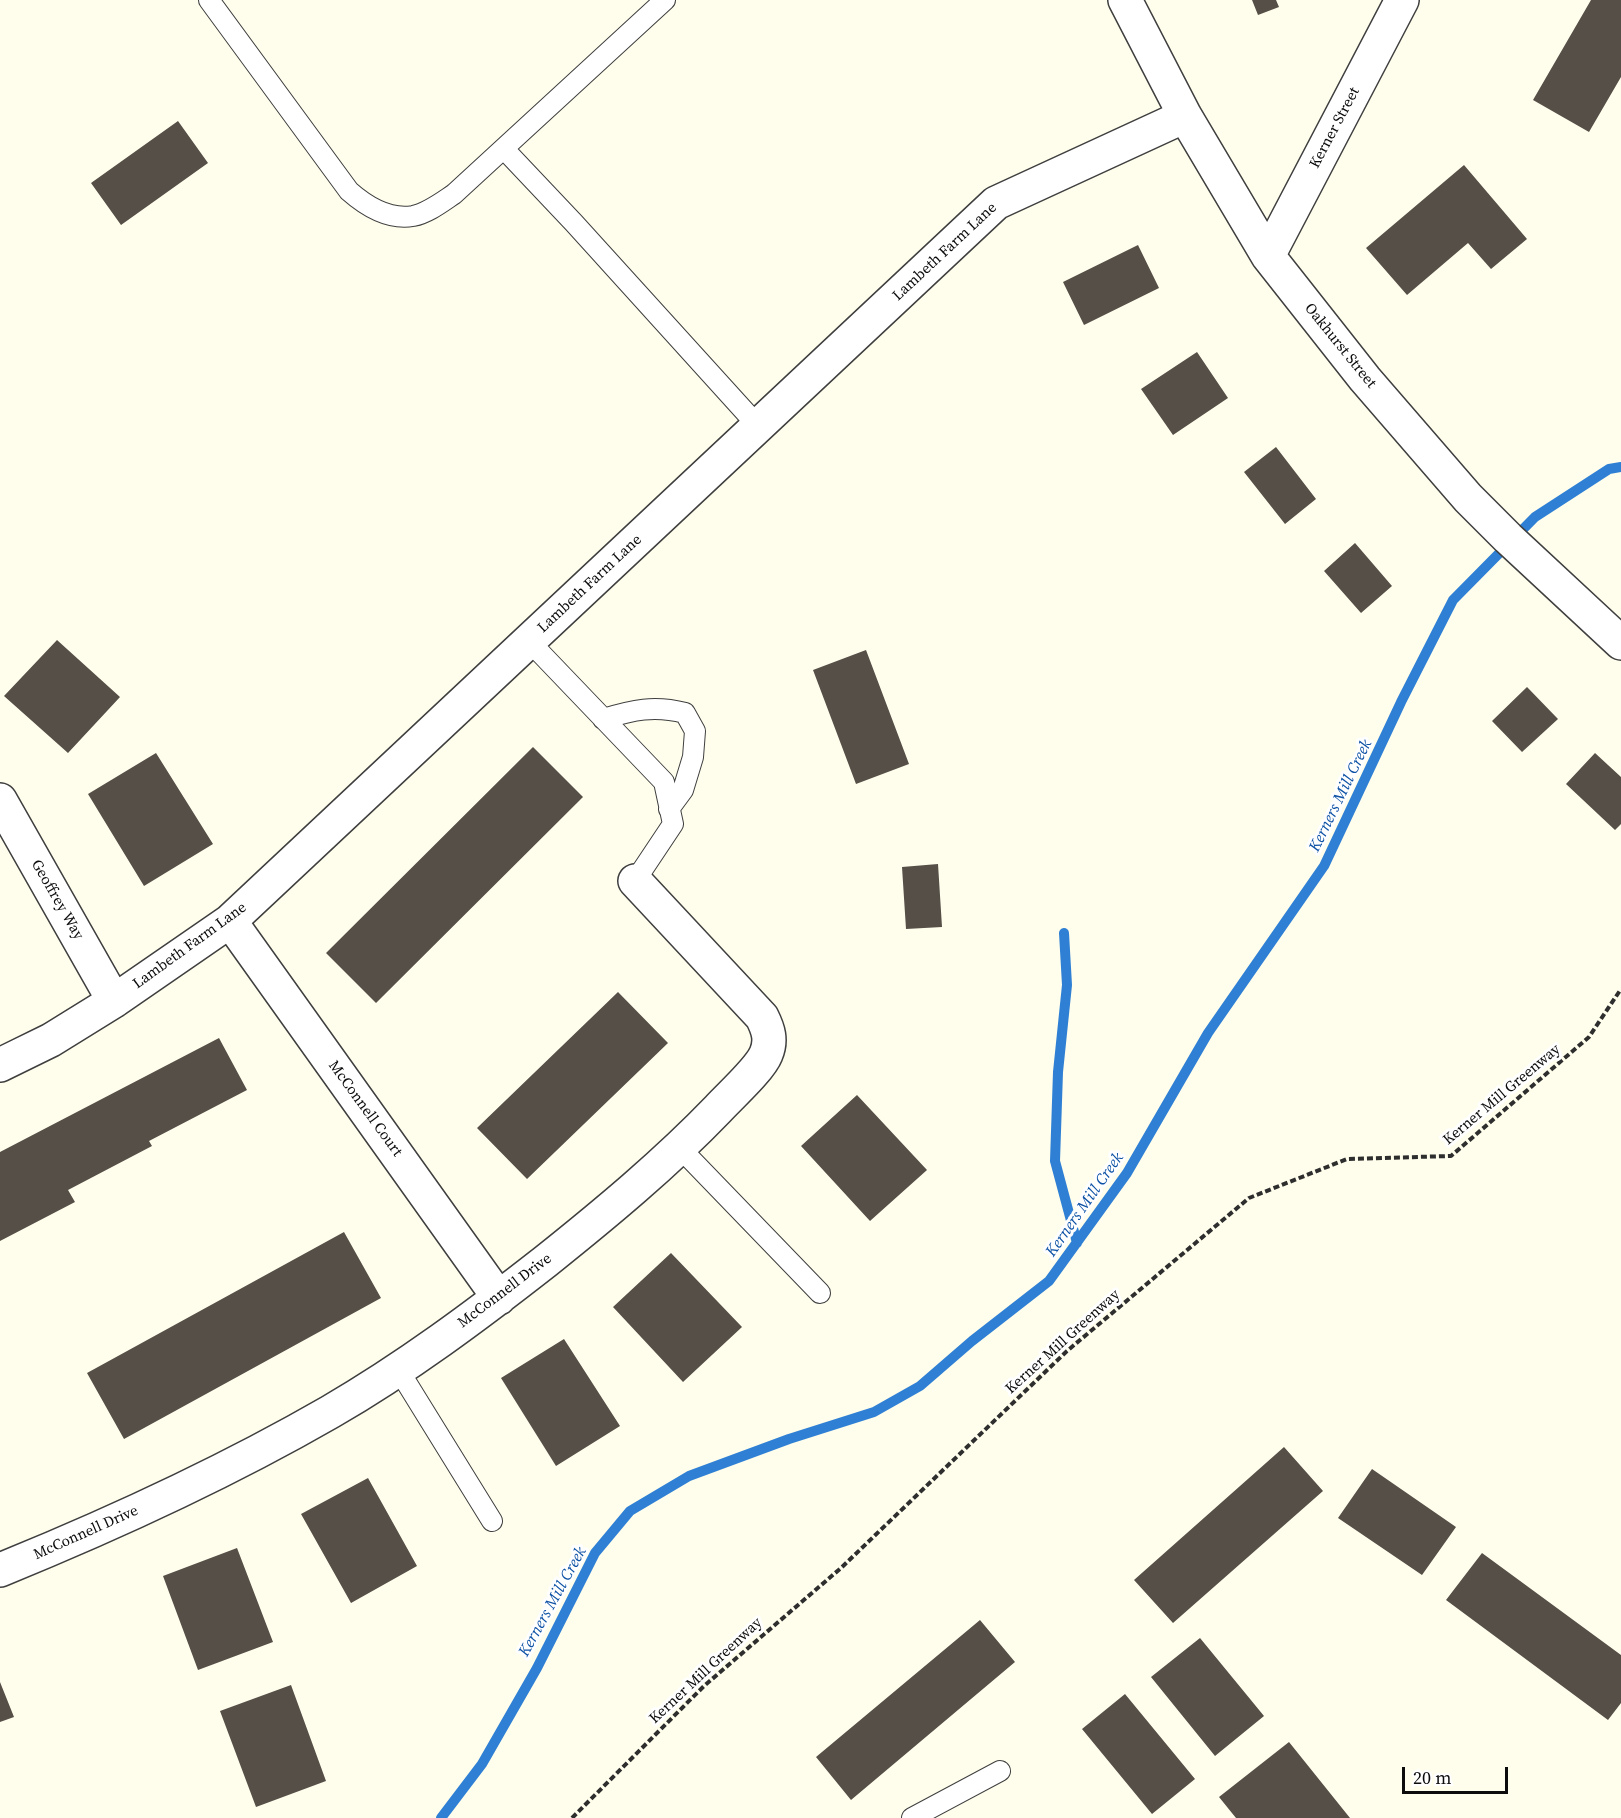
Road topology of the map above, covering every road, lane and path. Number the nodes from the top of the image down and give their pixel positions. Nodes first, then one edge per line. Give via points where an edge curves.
1 (209, 0) edge
2 (665, 0) edge
3 (1125, 0) edge
4 (1402, 0) edge
5 (1185, 116) junction
6 (504, 148) junction
7 (1268, 256) junction
8 (758, 426) junction
9 (529, 641) junction
10 (1621, 643) edge
11 (603, 719) junction
12 (0, 800) edge
13 (669, 808) junction
14 (635, 881) joint
15 (230, 921) junction
16 (1621, 989) edge
17 (114, 1001) junction
18 (0, 1065) edge
19 (680, 1148) junction
20 (820, 1293) dead end
21 (499, 1298) junction
22 (398, 1369) junction
23 (492, 1521) dead end
24 (0, 1570) edge
25 (1000, 1771) dead end
26 (572, 1818) edge
27 (912, 1818) edge

1 - 6 lane via 349,191 372,209 412,216 428,210 454,194
2 - 6 lane
3 - 5 street, Oakhurst Street
4 - 7 street, Kerner Street
5 - 7 street, Oakhurst Street
5 - 8 street, Lambeth Farm Lane via 996,203
6 - 8 lane
7 - 10 street, Oakhurst Street via 1365,379 1468,498
8 - 9 street, Lambeth Farm Lane
9 - 11 lane
9 - 15 street, Lambeth Farm Lane
11 - 13 lane via 664,782
11 - 13 lane via 638,709 667,708 685,713 695,731 693,757 683,790
12 - 17 street, Geoffrey Way
13 - 14 lane via 673,824
14 - 19 street, McConnell Drive via 762,1017 770,1040 766,1055 747,1078
15 - 17 street, Lambeth Farm Lane
15 - 21 street, McConnell Court
16 - 26 path, Kerner Mill Greenway via 1589,1038 1451,1156 1347,1159 1249,1198 1067,1351 841,1568 704,1686
17 - 18 street, Lambeth Farm Lane via 51,1040
19 - 20 lane
19 - 21 street, McConnell Drive
21 - 22 street, McConnell Drive
22 - 23 lane
22 - 24 street, McConnell Drive via 332,1411 223,1470
25 - 27 lane

